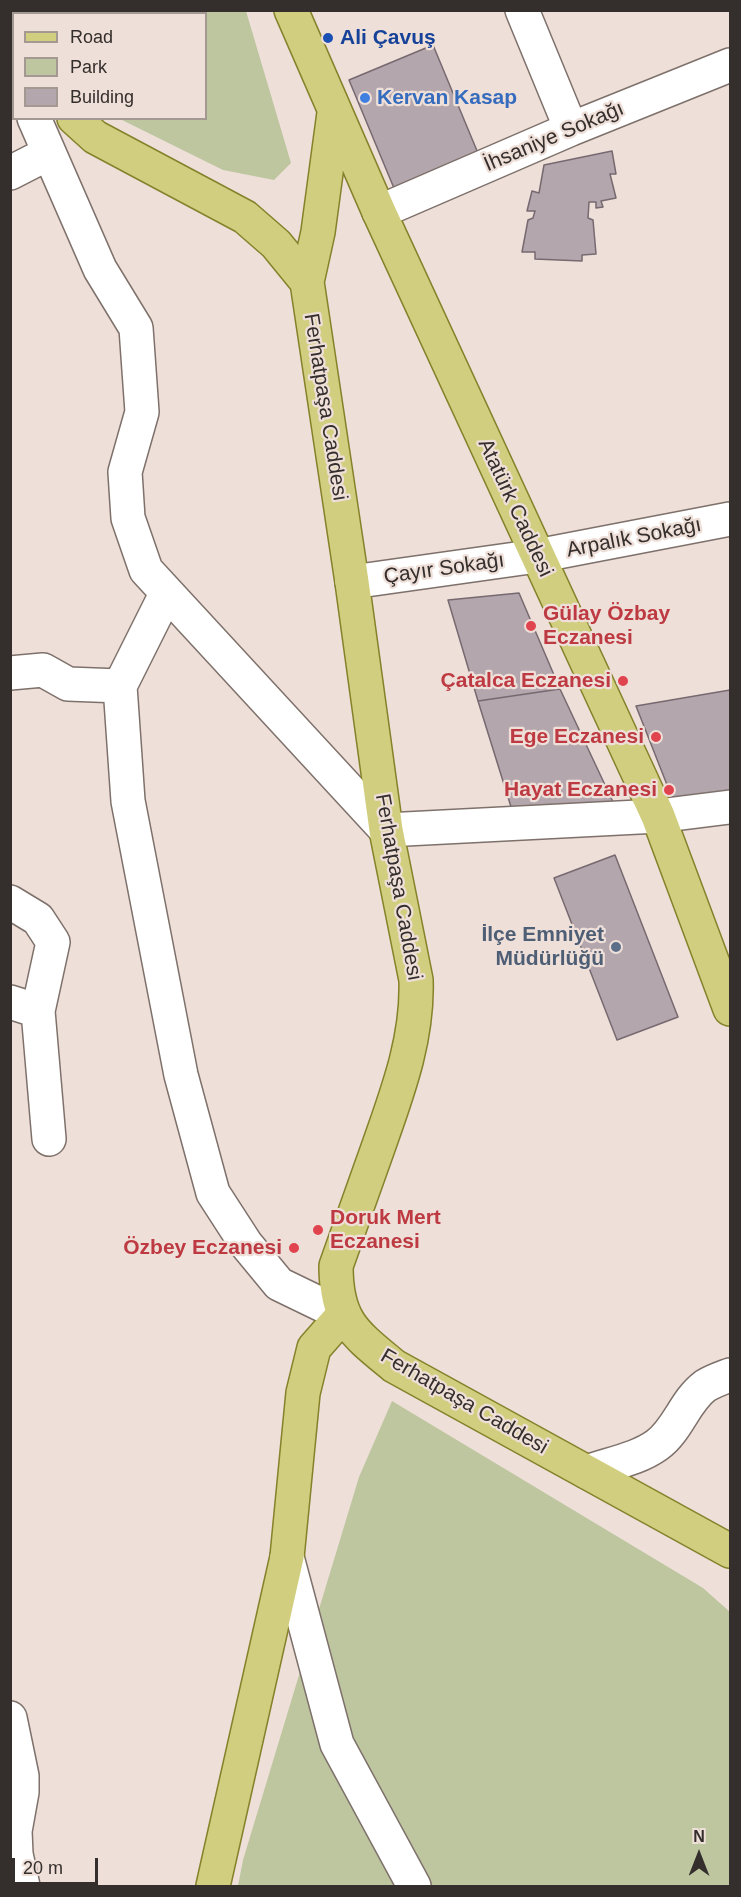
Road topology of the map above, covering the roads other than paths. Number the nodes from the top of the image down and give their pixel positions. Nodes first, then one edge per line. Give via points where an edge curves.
1 (522, 10) edge
2 (292, 11) edge
3 (730, 66) edge
4 (334, 112) junction
5 (35, 120) edge
6 (76, 120) edge
7 (572, 129) junction
8 (49, 153) junction
9 (10, 172) edge
10 (379, 212) junction
11 (307, 282) junction
12 (730, 519) edge
13 (537, 556) junction
14 (352, 582) junction
15 (166, 594) junction
16 (10, 673) edge
17 (120, 686) junction
18 (730, 807) edge
19 (658, 816) junction
20 (386, 830) junction
21 (10, 902) edge
22 (24, 1006) edge
23 (730, 1009) edge
24 (49, 1139) dead end
25 (343, 1315) junction
26 (730, 1375) edge
27 (587, 1472) junction
28 (730, 1551) edge
29 (287, 1557) junction
30 (10, 1718) edge
31 (23, 1887) edge
32 (213, 1887) edge
33 (414, 1887) edge

1 - 7 street
2 - 4 main road, Atatürk Caddesi
3 - 7 street, İhsaniye Sokağı
4 - 10 main road, Atatürk Caddesi
4 - 11 main road via 318,232
5 - 8 street
6 - 11 main road, Ferhatpaşa Caddesi via 95,137 245,217 276,243
7 - 10 street, İhsaniye Sokağı
8 - 9 street
8 - 15 street via 99,269 136,328 142,412 124,472 128,518 146,570
10 - 13 main road, Atatürk Caddesi
11 - 14 main road, Ferhatpaşa Caddesi
12 - 13 street, Arpalık Sokağı
13 - 14 street, Çayır Sokağı
13 - 19 main road, Atatürk Caddesi
14 - 20 main road, Ferhatpaşa Caddesi
15 - 17 street
15 - 20 street
16 - 17 street via 43,670 68,684
17 - 25 street via 128,801 181,1075 213,1193 246,1244 279,1284
18 - 19 street
19 - 20 street
19 - 23 main road, Atatürk Caddesi
20 - 25 main road, Ferhatpaşa Caddesi via 416,980 417,1005 407,1059 390,1115 336,1266 336,1291
21 - 22 street via 38,919 53,942
22 - 24 street
25 - 27 main road, Ferhatpaşa Caddesi via 364,1341 394,1366
25 - 29 main road via 314,1348 303,1393
26 - 27 street via 704,1387 657,1445
27 - 28 main road, Ferhatpaşa Caddesi
29 - 32 main road
29 - 33 street via 337,1744
30 - 31 street via 22,1776 15,1831

